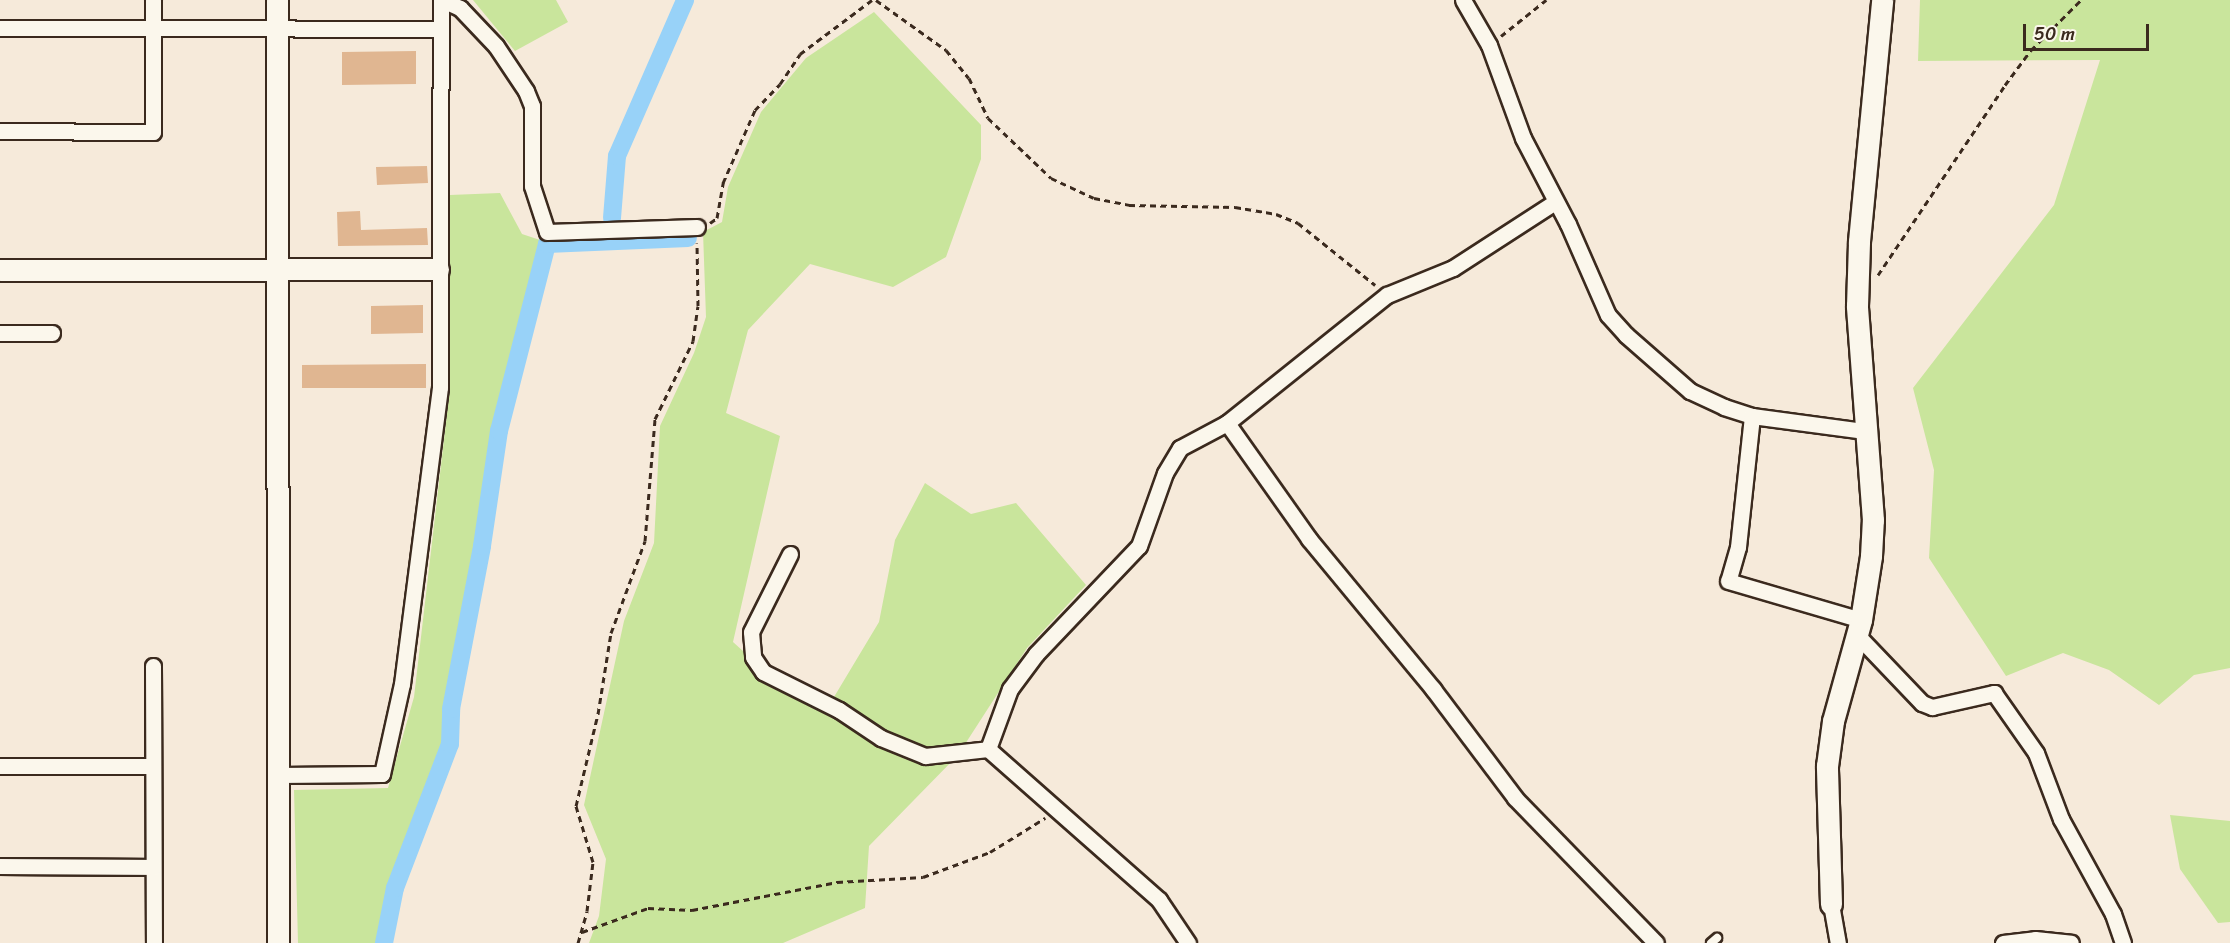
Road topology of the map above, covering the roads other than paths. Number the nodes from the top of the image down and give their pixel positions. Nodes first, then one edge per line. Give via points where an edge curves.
1 (153, 0) edge
2 (277, 0) edge
3 (441, 0) edge
4 (1463, 0) edge
5 (1882, 0) edge
6 (0, 28) edge
7 (153, 28) junction
8 (277, 28) junction
9 (440, 30) junction
10 (0, 132) edge
11 (1555, 202) junction
12 (697, 227) road end
13 (276, 269) junction
14 (438, 269) junction
15 (0, 270) edge
16 (0, 333) edge
17 (52, 333) dead end
18 (1752, 416) junction
19 (1227, 423) junction
20 (1865, 431) junction
21 (790, 554) dead end
22 (1859, 628) junction
23 (153, 666) dead end
24 (988, 749) junction
25 (0, 766) edge
26 (153, 766) junction
27 (279, 775) junction
28 (0, 866) edge
29 (153, 867) junction
30 (1831, 904) joint
31 (154, 943) edge
32 (278, 943) edge
33 (1188, 943) edge
34 (1656, 943) edge
35 (1838, 943) edge
36 (2003, 943) edge
37 (2071, 943) edge
38 (2123, 943) edge

1 - 7 street
2 - 8 street
3 - 9 street
3 - 12 street via 460,8 496,46 526,91 532,106 532,186 547,232
4 - 11 street via 1489,45 1523,138
5 - 20 street via 1859,241 1858,328
6 - 7 street
7 - 8 street
7 - 10 street via 153,132
8 - 9 street
8 - 13 street
9 - 14 street
11 - 18 street via 1608,315 1626,335 1689,391
11 - 19 street via 1453,268 1387,296
13 - 14 street
13 - 15 street
13 - 27 street
14 - 27 street via 440,387 402,684 382,774
16 - 17 street
18 - 20 street
18 - 22 street via 1738,547 1728,581
19 - 24 street via 1191,440 1172,459 1139,546 1036,654 1003,704
19 - 34 street via 1308,539 1433,689 1515,798
20 - 22 street via 1873,520 1868,591
21 - 24 street via 751,632 753,657 763,672 839,710 881,738 925,756
22 - 30 street via 1833,721 1827,766
22 - 38 street via 1922,703 1932,707 1994,693 2036,753 2061,819 2113,914
23 - 26 street
24 - 33 street via 1159,900
25 - 26 street
26 - 29 street
27 - 32 street
28 - 29 street
29 - 31 street
30 - 35 street
36 - 37 street via 2035,939

